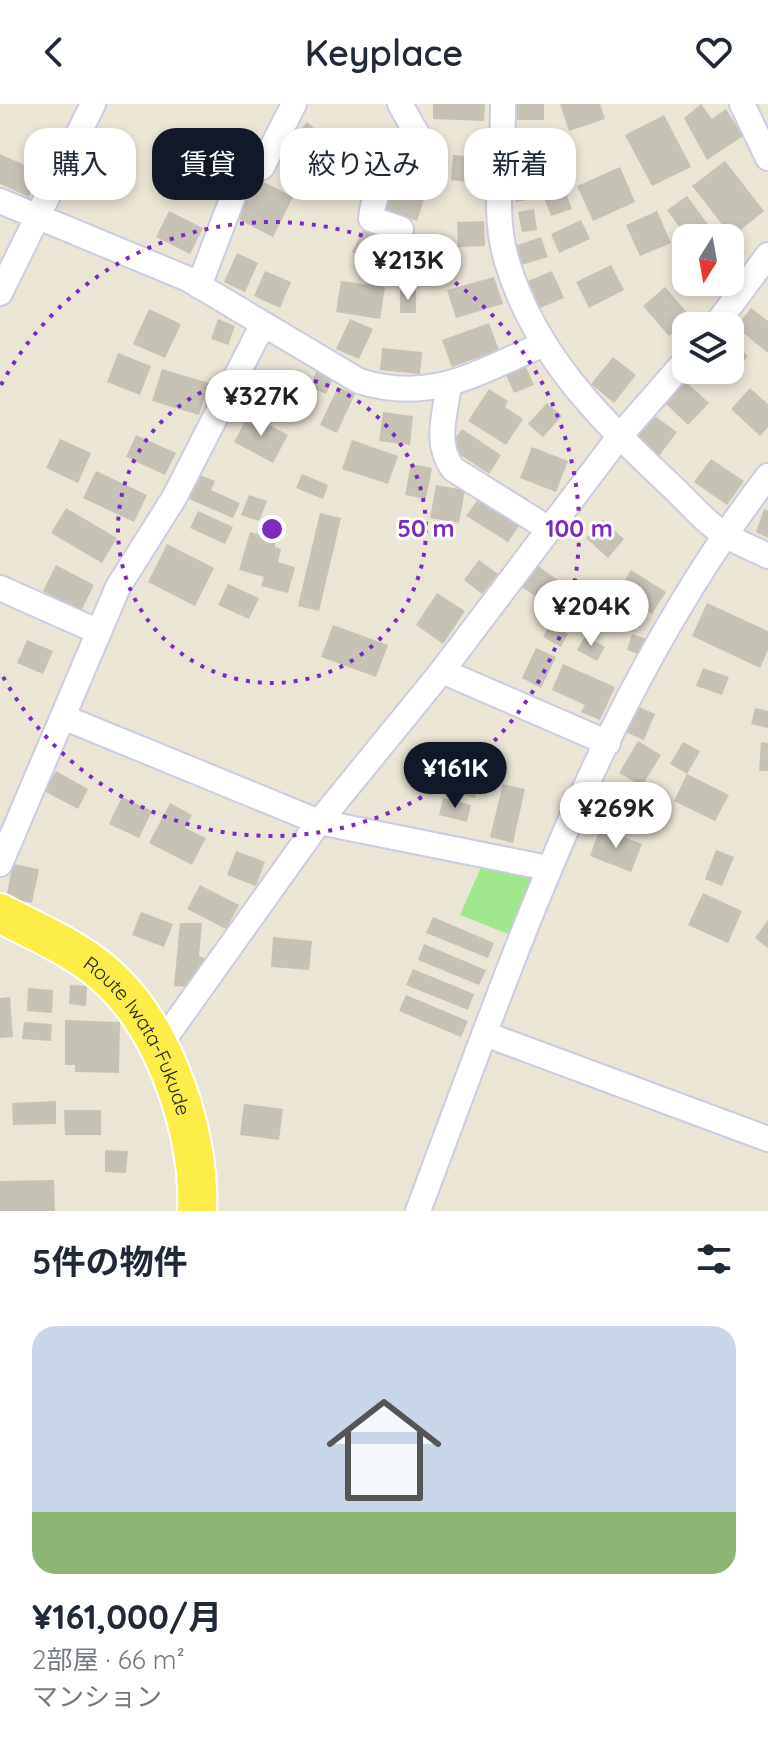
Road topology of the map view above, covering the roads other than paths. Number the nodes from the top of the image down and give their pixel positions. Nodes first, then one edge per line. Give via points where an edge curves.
1 (93, 104) edge
2 (294, 104) edge
3 (400, 104) edge
4 (503, 104) edge
5 (742, 104) edge
6 (768, 158) edge
7 (0, 201) edge
8 (38, 216) junction
9 (401, 229) dead end
10 (768, 255) edge
11 (199, 286) junction
12 (0, 293) edge
13 (725, 312) edge
14 (263, 324) junction
15 (544, 344) junction
16 (672, 376) edge
17 (449, 385) junction
18 (619, 437) junction
19 (768, 476) edge
20 (549, 529) junction
21 (723, 534) junction
22 (768, 556) edge
23 (0, 588) edge
24 (99, 632) junction
25 (442, 671) junction
26 (63, 717) junction
27 (608, 743) junction
28 (319, 822) junction
29 (0, 864) edge
30 (548, 868) junction
31 (0, 913) edge
32 (485, 1034) junction
33 (160, 1045) junction
34 (768, 1139) edge
35 (197, 1211) edge
36 (418, 1211) edge

1 - 8 street
2 - 11 street via 262,167 245,165
3 - 9 street via 417,134 389,171 372,203 371,219
4 - 15 street via 497,173 507,260
5 - 6 street
7 - 8 street
8 - 11 street
8 - 12 street
10 - 13 street
11 - 14 street
14 - 17 street via 359,381 412,391
14 - 24 street via 174,498 118,587
15 - 17 street
15 - 18 street via 572,387
16 - 18 street
17 - 20 street via 443,455 453,469
18 - 20 street
18 - 21 street
19 - 21 street
20 - 25 street
21 - 22 street
21 - 27 street via 647,661
23 - 24 street
24 - 26 street
25 - 27 street
25 - 28 street
26 - 28 street
26 - 29 street
27 - 30 street
28 - 30 street
28 - 33 street
30 - 32 street
31 - 33 main road, Route Iwata-Fukude via 80,955 110,979
32 - 34 street
32 - 36 street
33 - 35 main road, Route Iwata-Fukude via 191,1149

